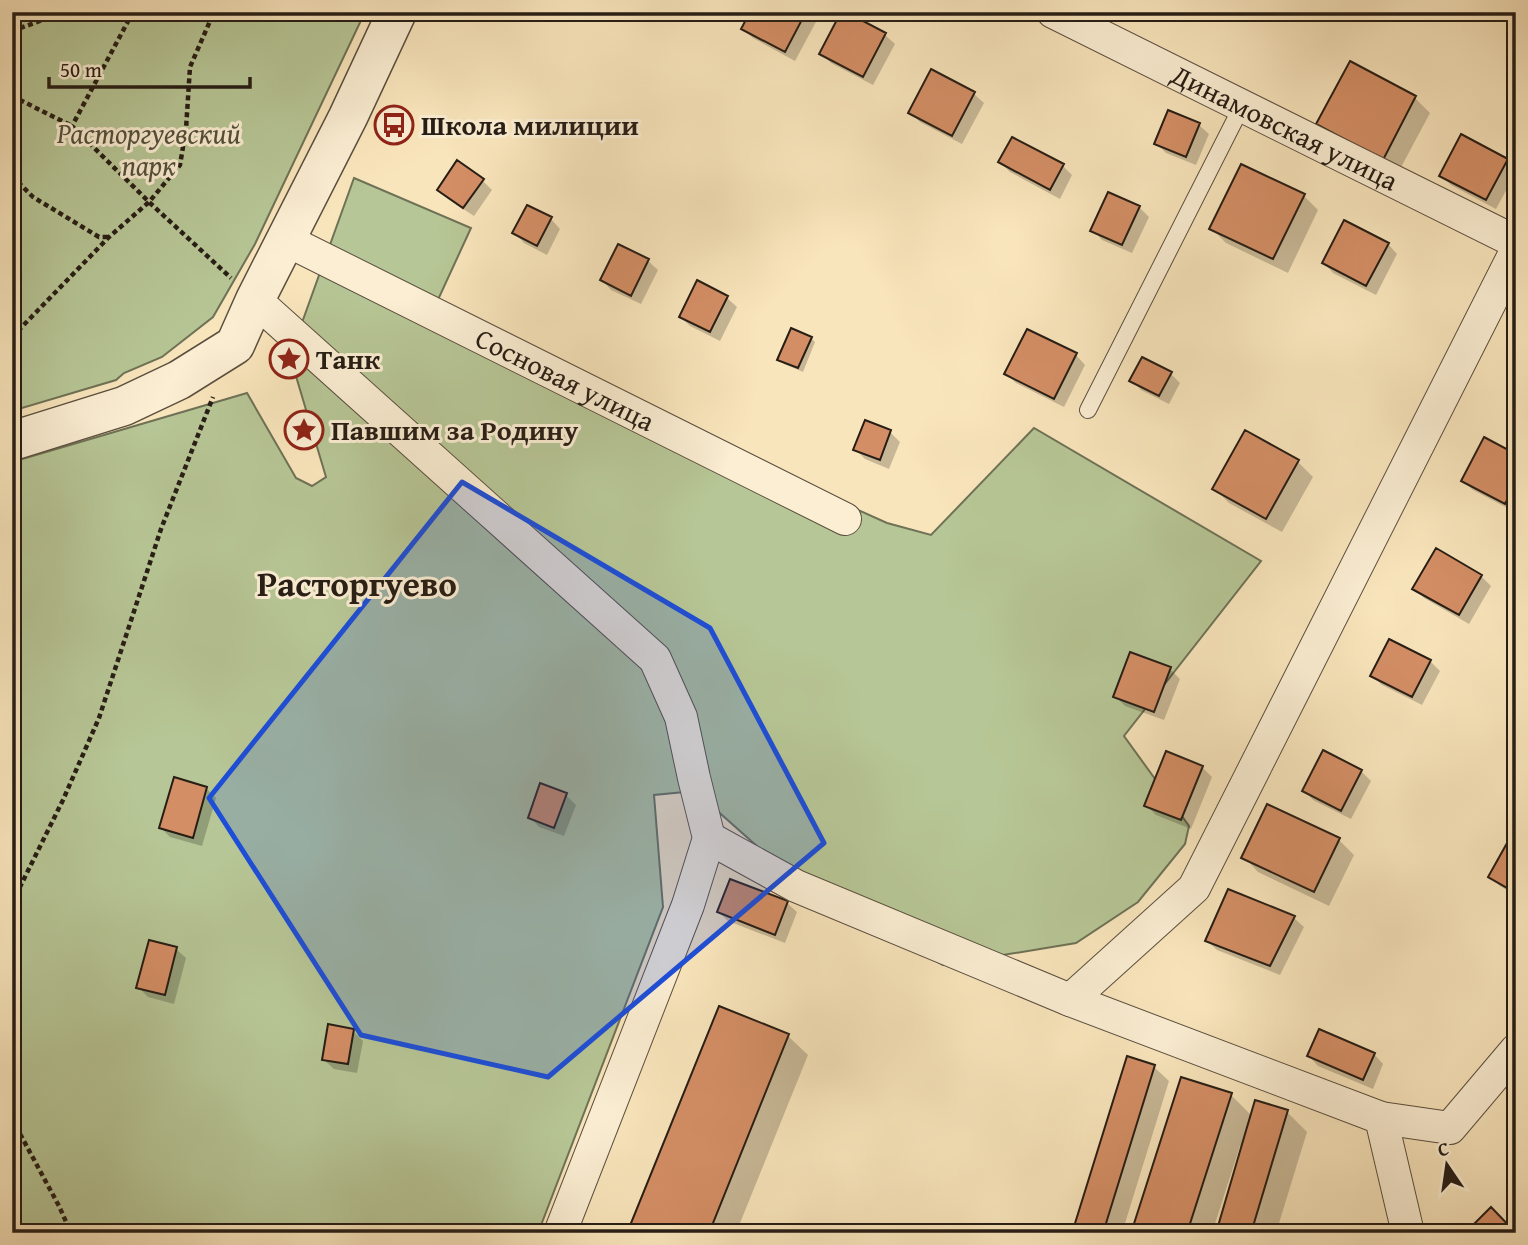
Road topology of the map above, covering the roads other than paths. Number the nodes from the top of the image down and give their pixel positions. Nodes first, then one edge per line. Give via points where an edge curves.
1 (397, 12) edge
2 (1052, 12) edge
3 (1242, 106) junction
4 (286, 240) junction
5 (1516, 242) edge
6 (1516, 251) edge
7 (255, 300) junction
8 (1088, 411) dead end
9 (12, 441) edge
10 (845, 519) dead end
11 (709, 838) junction
12 (1070, 1000) junction
13 (1516, 1050) edge
14 (1381, 1118) junction
15 (1408, 1232) edge
16 (560, 1233) edge

1 - 4 street
2 - 3 street, Динамовская улица
3 - 5 street, Динамовская улица
3 - 8 lane
4 - 7 street
4 - 10 street, Сосновая улица
6 - 12 street via 1195,888
7 - 9 street via 235,345 179,380 124,406
7 - 11 street via 655,659 681,717
11 - 12 street via 796,886
11 - 16 street via 688,905
12 - 14 street
13 - 14 street via 1450,1128
14 - 15 street

